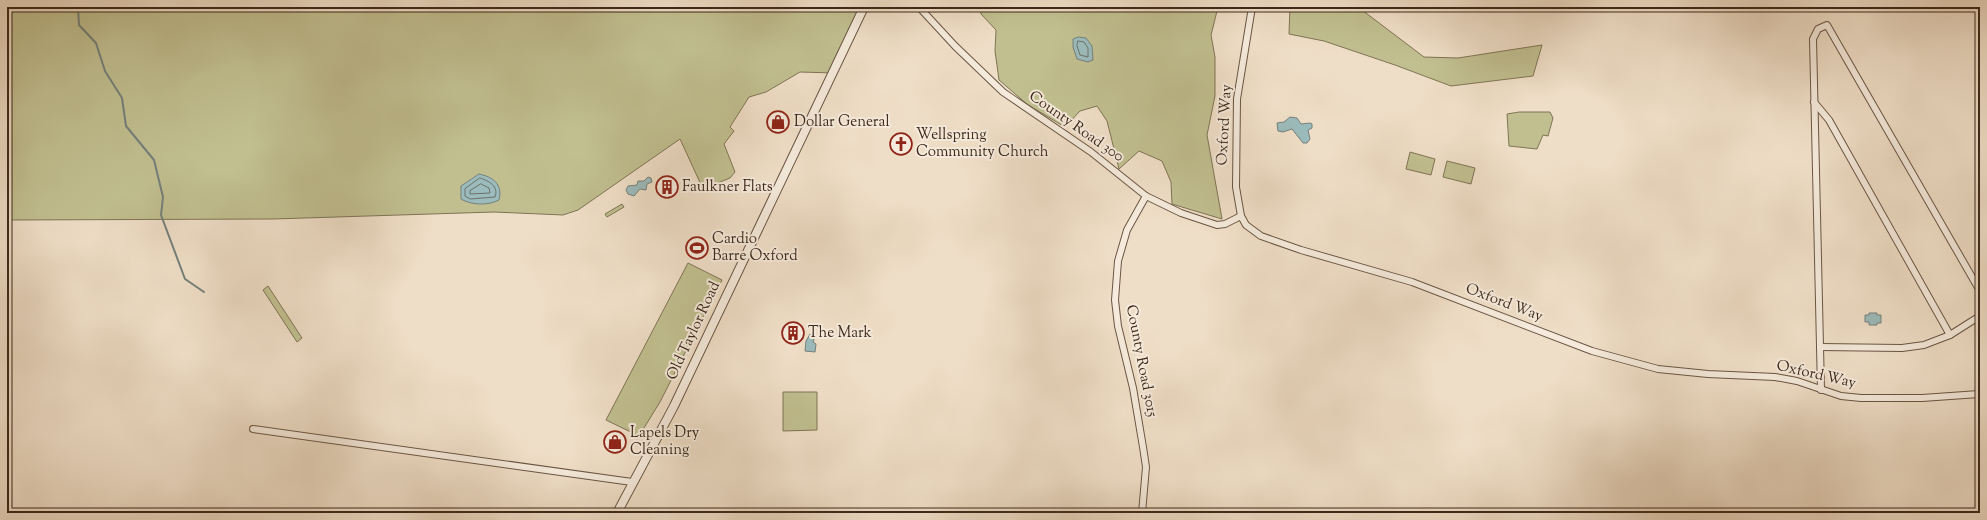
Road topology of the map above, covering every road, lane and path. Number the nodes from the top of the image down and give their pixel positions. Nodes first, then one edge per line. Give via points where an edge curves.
1 (864, 7) edge
2 (919, 7) edge
3 (1252, 7) edge
4 (1814, 102) junction
5 (1146, 196) junction
6 (1241, 216) junction
7 (1980, 291) edge
8 (1980, 316) edge
9 (1950, 335) junction
10 (1820, 347) junction
11 (1980, 387) edge
12 (1821, 390) junction
13 (1980, 395) edge
14 (253, 429) dead end
15 (632, 482) junction
16 (616, 513) edge
17 (1142, 513) edge

1 - 15 street, Old Taylor Road via 674,406
2 - 5 street, County Road 300 via 1003,92 1091,152
3 - 6 street, Oxford Way via 1241,69 1236,125 1236,187
4 - 7 street via 1813,39 1818,29 1827,25
4 - 9 street via 1829,120
4 - 10 street
5 - 6 street, County Road 300 via 1181,213 1217,225
5 - 17 street, County Road 3015 via 1127,230 1116,267 1115,300 1118,326 1144,447 1146,467
6 - 12 street, Oxford Way via 1251,230 1261,236 1412,282 1592,351 1658,369 1775,377 1797,381
8 - 9 street
9 - 10 street via 1924,346
10 - 12 street
11 - 13 street, Oxford Way
12 - 13 street, Oxford Way via 1861,398
14 - 15 street
15 - 16 street, Old Taylor Road

